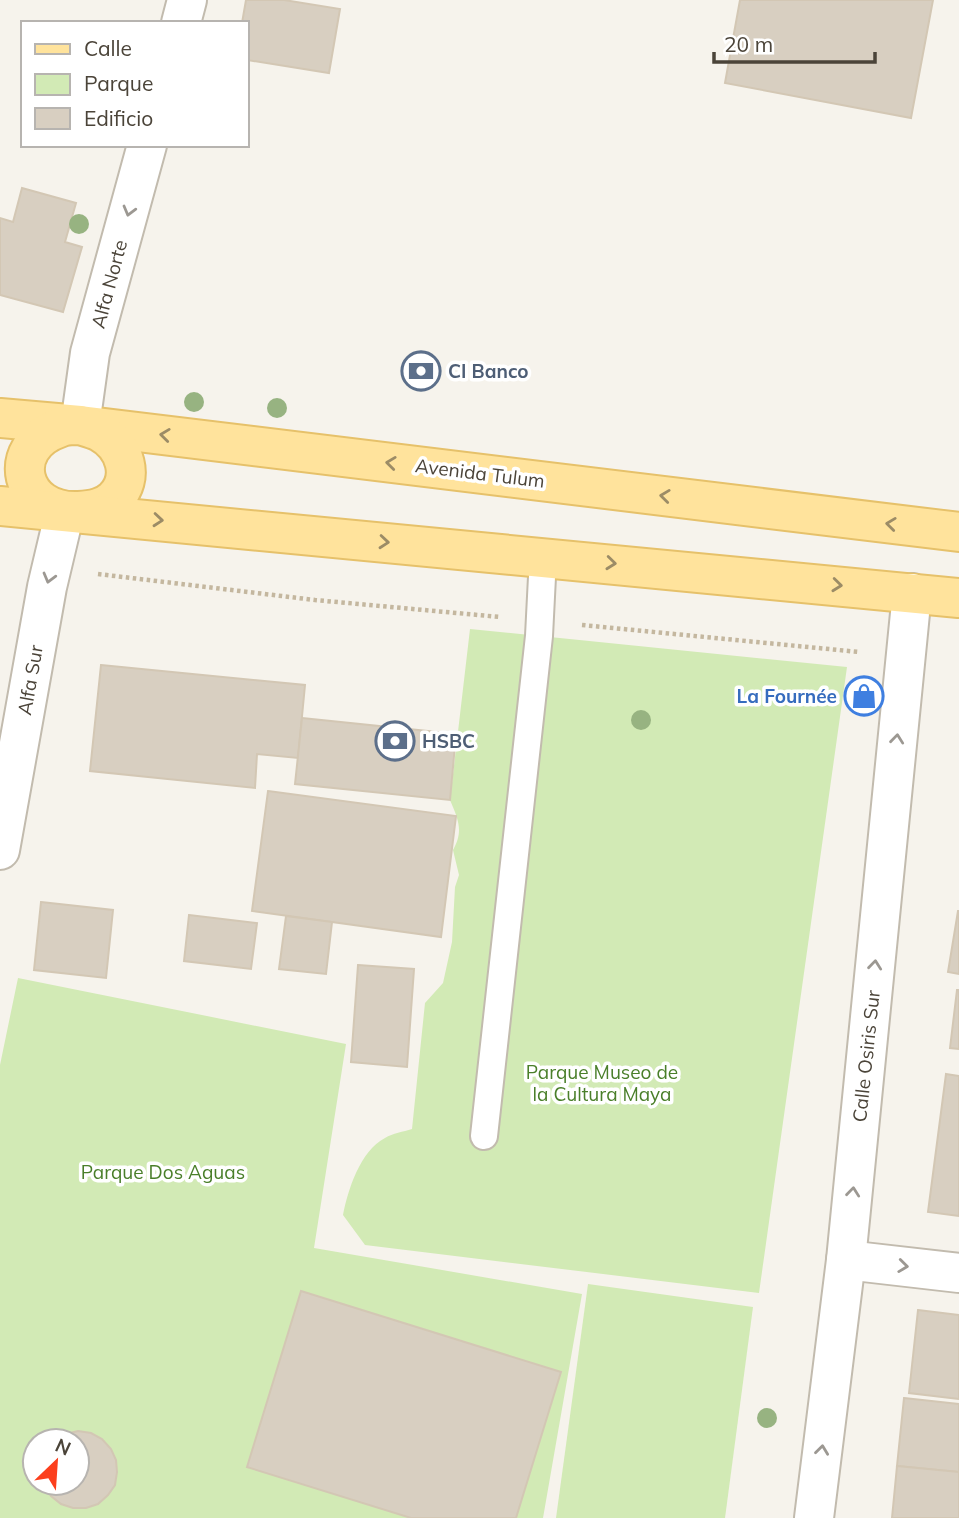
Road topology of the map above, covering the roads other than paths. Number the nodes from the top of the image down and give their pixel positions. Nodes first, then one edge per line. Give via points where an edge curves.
1 (187, 0) edge
2 (182, 21) edge
3 (146, 147) edge
4 (0, 418) edge
5 (80, 425) junction
6 (0, 506) edge
7 (65, 511) junction
8 (959, 532) edge
9 (543, 557) junction
10 (912, 593) junction
11 (959, 598) edge
12 (0, 849) edge
13 (484, 1136) dead end
14 (846, 1260) junction
15 (959, 1273) edge
16 (814, 1518) edge

1 - 2 street
3 -> 5 street, Alfa Norte via 90,353
4 - 5 main road, Avenida Tulum
5 - 7 main road via 47,434 33,445 24,464 35,497
5 - 7 main road via 111,440 123,456 127,472 122,491 108,505
8 -> 5 main road, Avenida Tulum
6 - 7 main road
7 -> 9 main road
7 -> 12 street, Alfa Sur
9 -> 10 main road
9 - 13 lane
10 - 11 main road
14 -> 10 street, Calle Osiris Sur
14 -> 15 street
16 -> 14 street, Calle Osiris Sur

